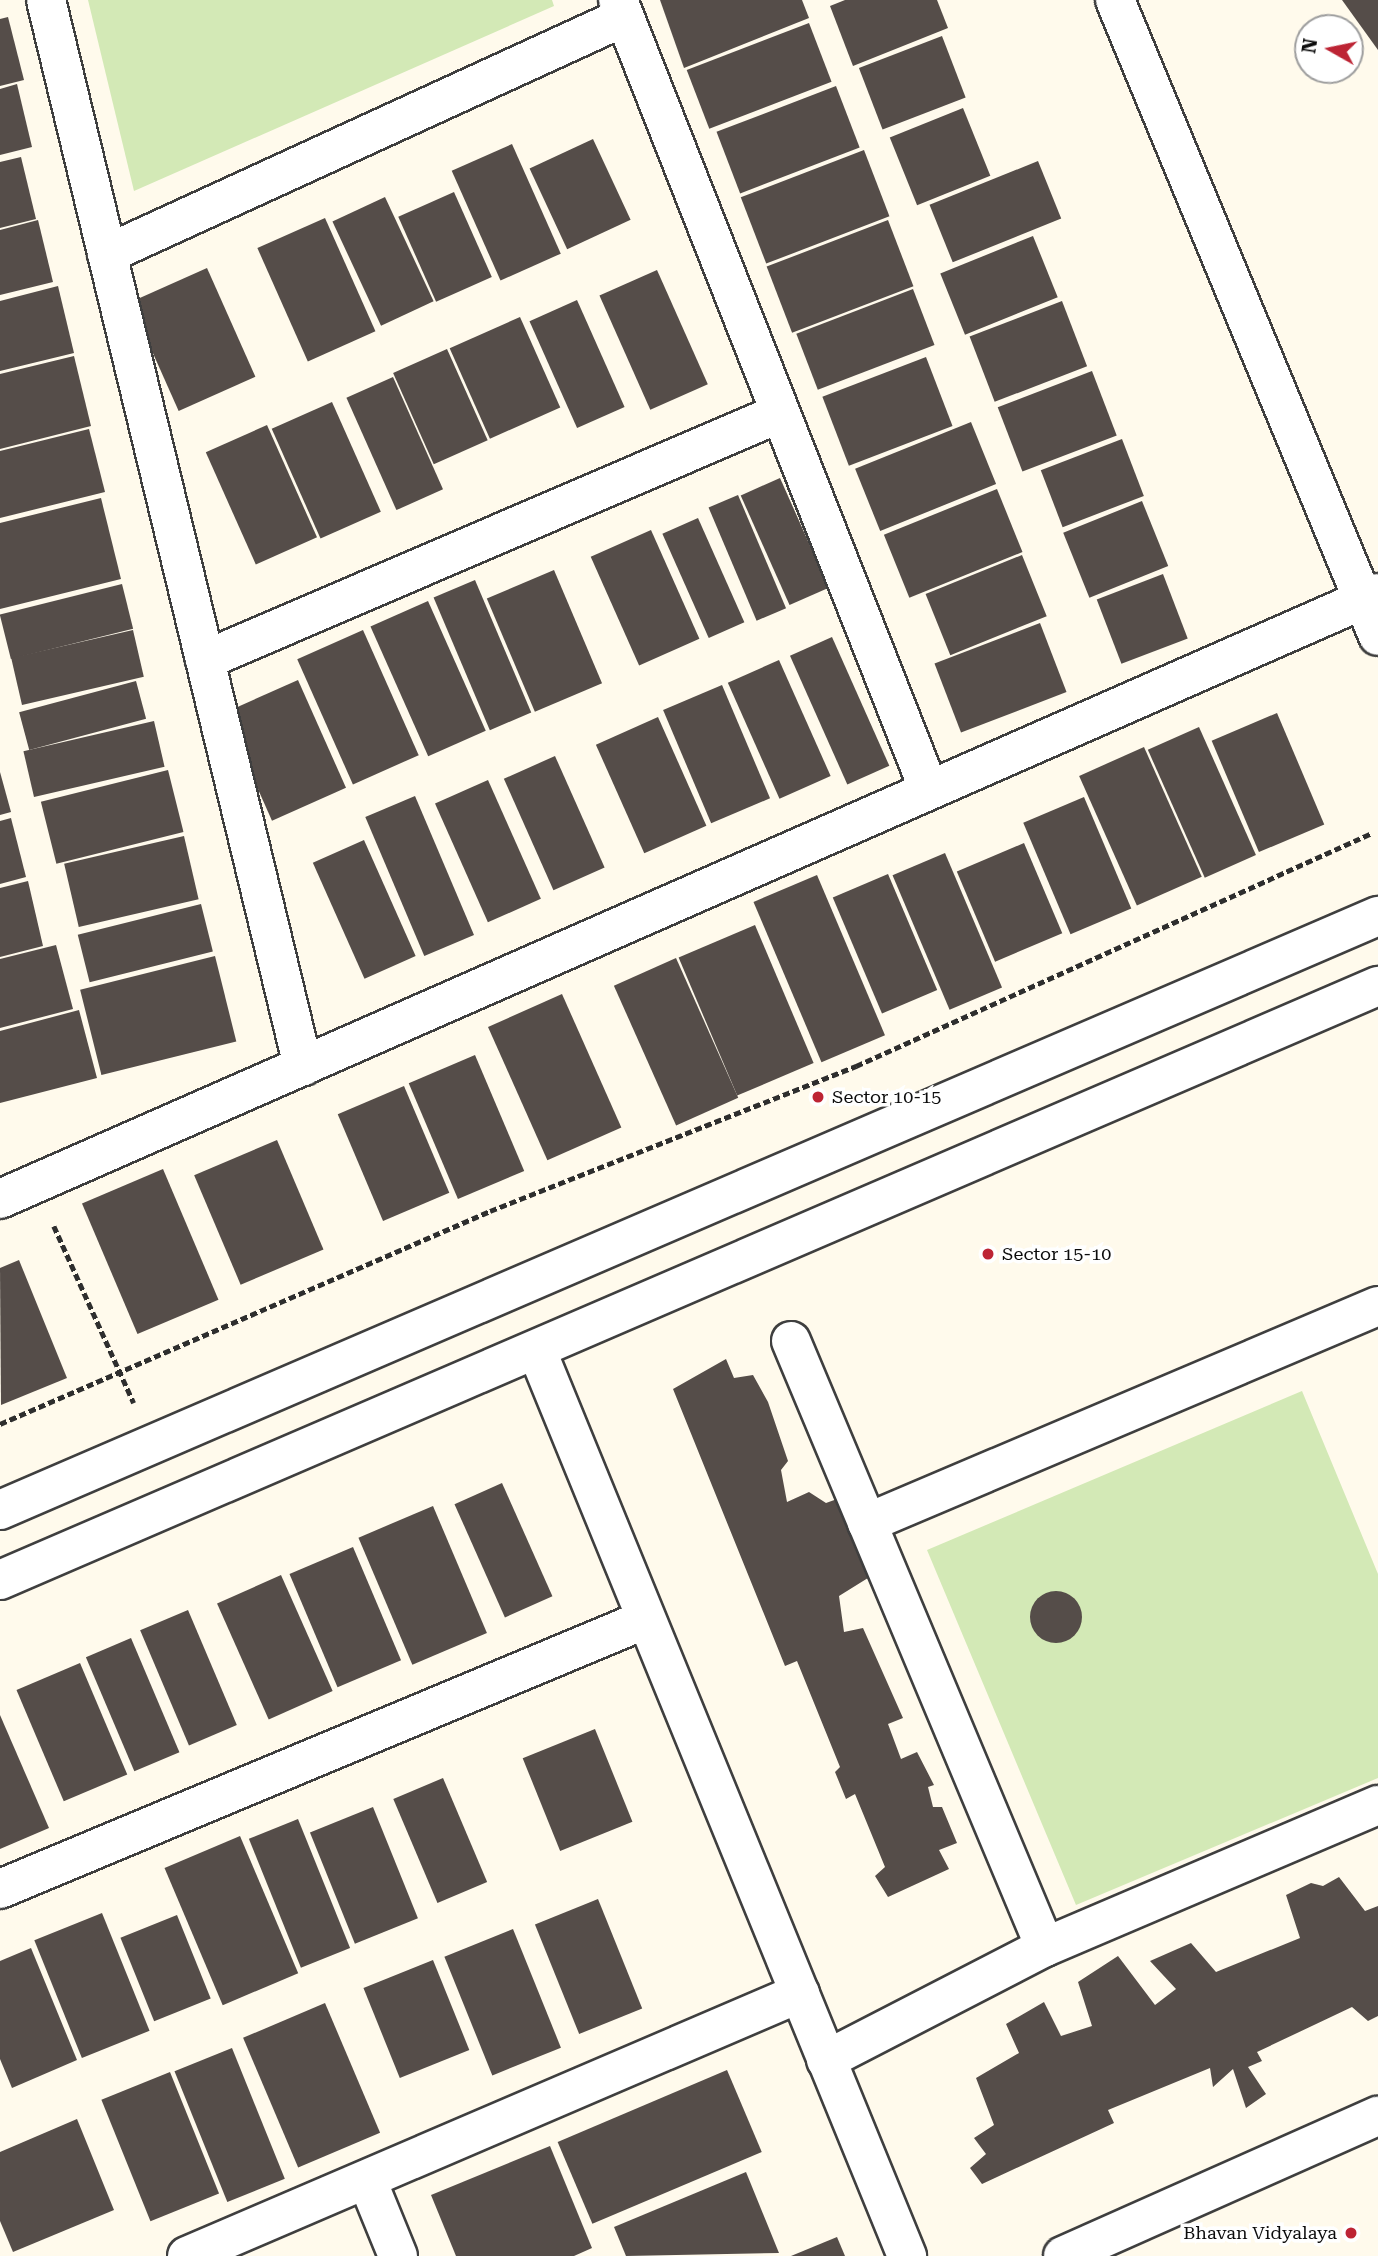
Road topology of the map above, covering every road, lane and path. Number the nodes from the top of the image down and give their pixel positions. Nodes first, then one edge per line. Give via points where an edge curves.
1 (46, 0) edge
2 (1115, 0) edge
3 (621, 9) edge
4 (107, 254) junction
5 (780, 412) junction
6 (1370, 596) edge
7 (1378, 636) edge
8 (205, 660) junction
9 (929, 790) junction
10 (1372, 833) dead end
11 (1378, 916) edge
12 (1378, 986) edge
13 (303, 1066) junction
14 (35, 1184) junction
15 (0, 1199) edge
16 (1378, 1306) edge
17 (791, 1341) dead end
18 (537, 1351) junction
19 (120, 1371) junction
20 (135, 1407) dead end
21 (0, 1424) edge
22 (0, 1510) edge
23 (867, 1523) junction
24 (0, 1580) edge
25 (646, 1619) junction
26 (1378, 1805) edge
27 (0, 1889) edge
28 (1045, 1947) junction
29 (800, 1993) junction
30 (826, 2060) junction
31 (1378, 2116) edge
32 (367, 2180) junction
33 (187, 2256) edge
34 (398, 2256) edge
35 (907, 2256) edge
36 (1063, 2256) edge

1 - 4 street
2 - 6 street
3 - 4 street
3 - 5 street
4 - 8 street
5 - 8 street
5 - 9 street
6 - 7 street
6 - 9 street
8 - 13 street
9 - 13 street
10 - 19 path via 856,1066 490,1211
11 - 22 street
12 - 18 street
13 - 14 street
14 - 15 street
14 - 19 path
16 - 23 street
17 - 23 street
18 - 24 street
18 - 25 street
19 - 20 path
19 - 21 path
23 - 28 street
25 - 27 street
25 - 29 street
26 - 28 street
28 - 30 street
29 - 30 street
29 - 32 street
30 - 35 street
31 - 36 street
32 - 33 street
32 - 34 street

